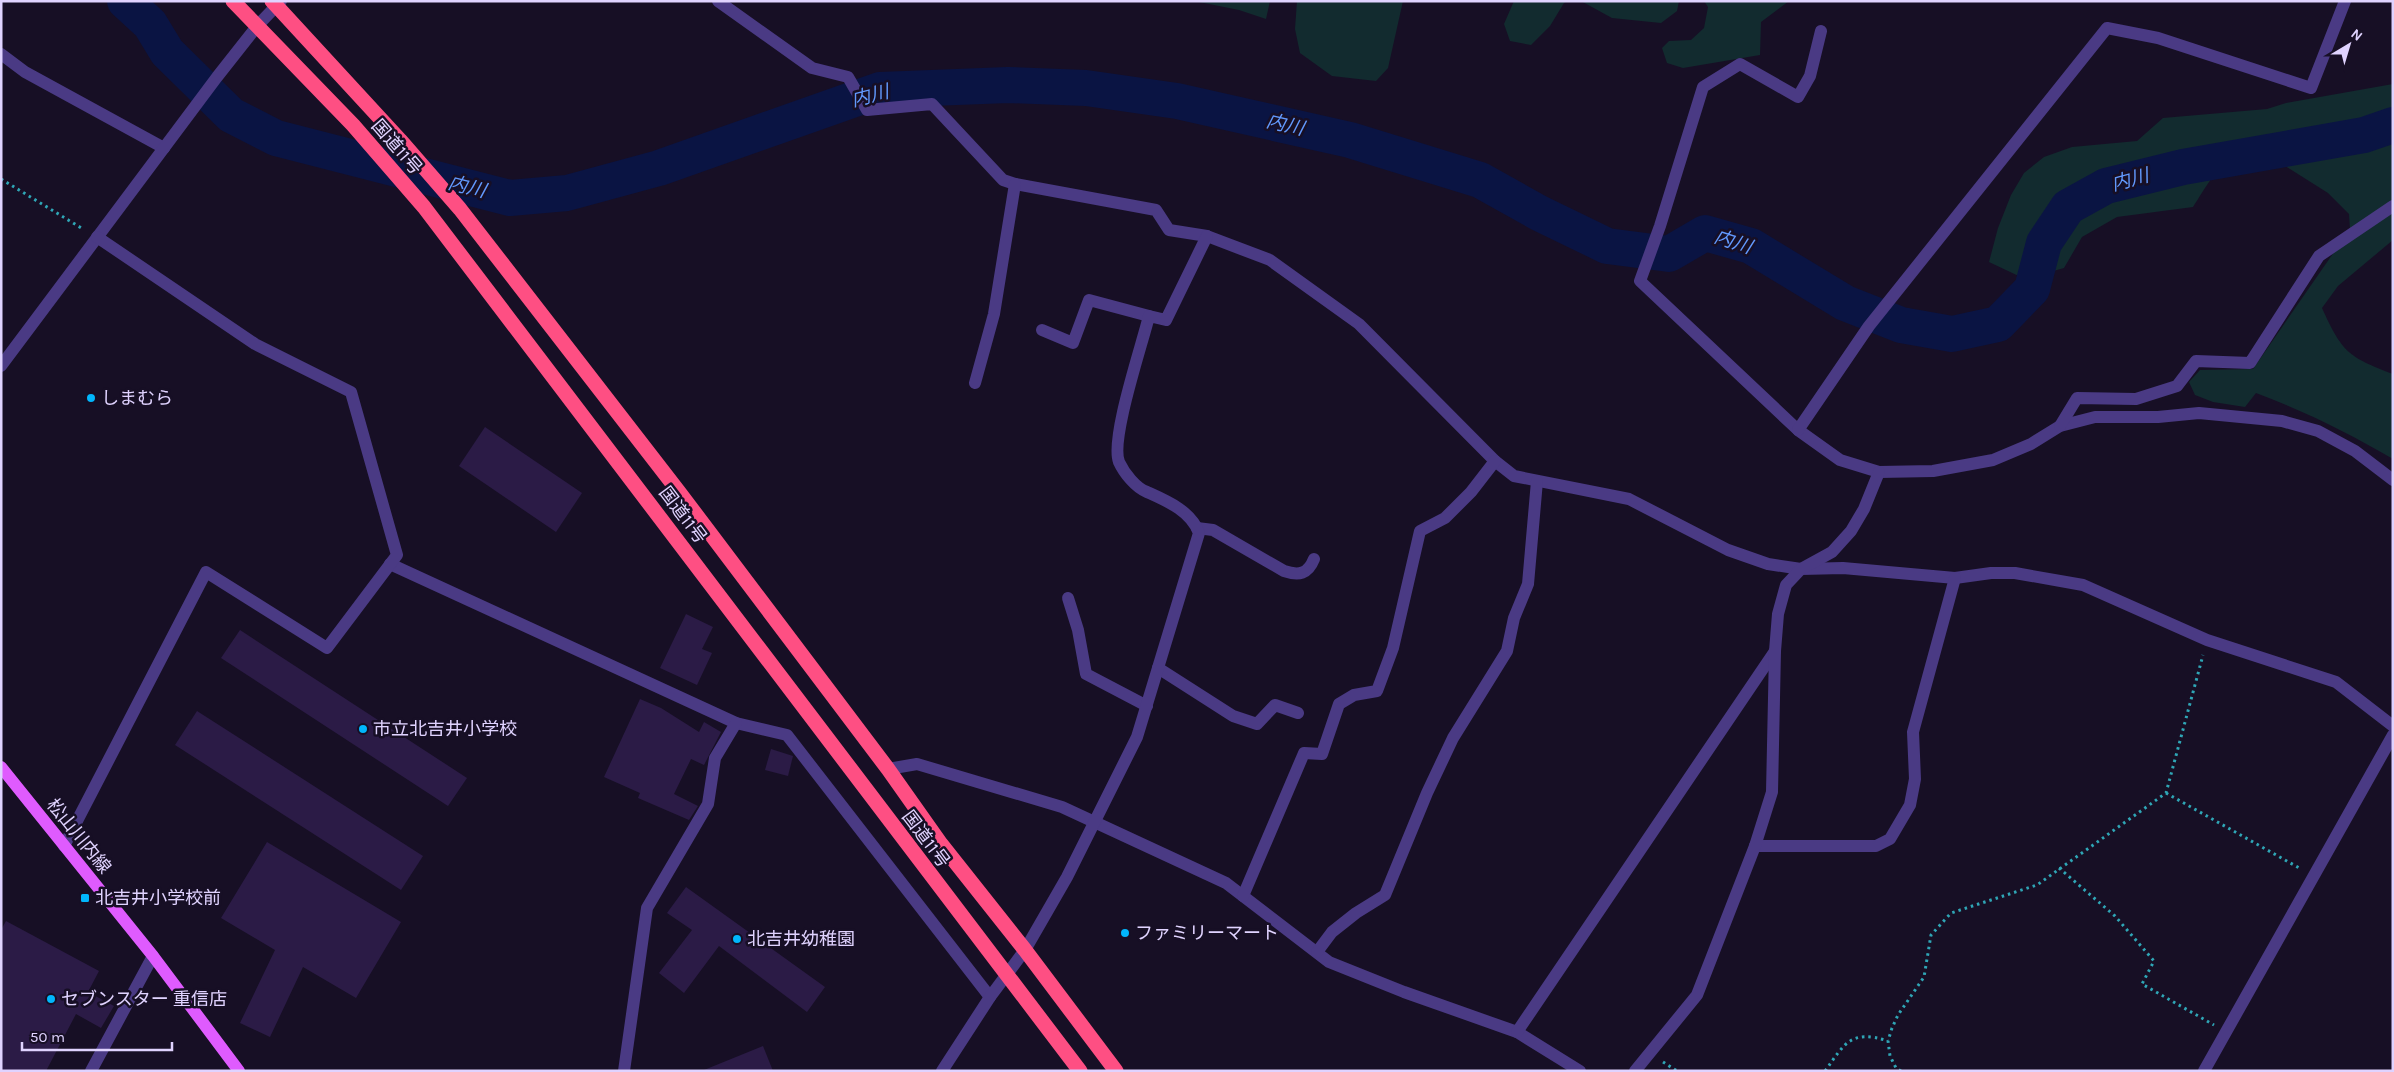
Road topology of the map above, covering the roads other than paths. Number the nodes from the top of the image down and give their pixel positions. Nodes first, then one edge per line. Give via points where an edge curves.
1 (233, 1) edge
2 (718, 1) edge
3 (2345, 1) edge
4 (276, 3) edge
5 (258, 25) junction
6 (1821, 31) dead end
7 (1, 54) edge
8 (164, 148) junction
9 (1015, 184) junction
10 (2393, 206) edge
11 (1207, 236) junction
12 (97, 237) junction
13 (1149, 316) junction
14 (1042, 330) dead end
15 (1, 366) edge
16 (975, 383) dead end
17 (2060, 426) junction
18 (1798, 430) junction
19 (1495, 461) junction
20 (1879, 472) junction
21 (2393, 480) edge
22 (1537, 481) junction
23 (1197, 528) junction
24 (1314, 559) dead end
25 (390, 564) junction
26 (1801, 568) junction
27 (1955, 578) junction
28 (1068, 598) dead end
29 (1775, 652) junction
30 (1158, 668) junction
31 (1146, 706) junction
32 (1298, 713) dead end
33 (736, 723) junction
34 (2393, 726) edge
35 (2393, 735) edge
36 (1, 767) edge
37 (888, 769) junction
38 (1094, 822) junction
39 (64, 846) junction
40 (1755, 846) junction
41 (1243, 896) junction
42 (1025, 950) junction
43 (1317, 952) junction
44 (153, 956) junction
45 (1006, 976) junction
46 (990, 997) junction
47 (1517, 1032) junction
48 (91, 1071) edge
49 (239, 1071) edge
50 (624, 1071) edge
51 (942, 1071) edge
52 (1080, 1071) edge
53 (1116, 1071) edge
54 (1580, 1071) edge
55 (1635, 1071) edge
56 (2204, 1071) edge

1 - 5 highway, 国道11号
2 - 9 street via 812,68 848,77 867,110 932,104 1003,180
3 - 18 street via 2311,88 2158,38 2106,28 1869,326
4 - 5 street
4 - 37 highway, 国道11号 via 460,209
5 - 8 street
5 - 45 highway, 国道11号 via 353,125 424,207
6 - 18 street via 1810,76 1798,97 1740,64 1703,87 1640,281
7 - 8 street via 25,72
8 - 12 street
9 - 11 street via 1156,210 1170,230
9 - 16 street via 994,314
10 - 17 street via 2318,256 2250,363 2196,361 2177,386 2136,399 2076,398
11 - 13 street via 1166,320
11 - 19 street via 1270,260 1359,324
12 - 15 street
12 - 25 street via 256,344 351,392 397,555
13 - 14 street via 1089,300 1073,342
13 - 23 street via 1117,436 1119,462 1138,488 1168,502 1194,520
17 - 20 street via 2031,444 1992,460 1934,471
17 - 21 street via 2095,417 2199,414 2282,421 2318,431 2355,451
18 - 20 street via 1840,460
19 - 22 street via 1514,476
19 - 41 street via 1445,518 1420,530 1392,648 1377,691 1347,698 1338,704 1322,754 1304,753
20 - 26 street via 1852,531 1832,552
22 - 26 street via 1629,499 1728,550 1768,564
22 - 43 street via 1528,584 1514,618 1507,651 1453,738 1385,894 1332,932
23 - 24 street via 1213,530 1294,574 1303,573 1311,567
23 - 30 street via 1199,533
25 - 33 street
25 - 39 street via 327,648 206,572
26 - 27 street via 1843,568
26 - 29 street via 1786,585 1778,614
27 - 34 street via 2015,573 2084,585 2207,640 2336,682
27 - 40 street via 1913,732 1915,779 1910,805 1890,838 1876,846
28 - 31 street via 1086,674
29 - 40 street via 1772,792
29 - 47 street
30 - 31 street
30 - 32 street via 1233,716 1257,724 1275,705
31 - 38 street via 1137,737
33 - 46 street via 787,735
33 - 50 street via 716,758 708,804 648,908
35 - 56 street
36 - 39 main road, 松山川内線
37 - 38 street via 917,764 1062,807
37 - 42 highway, 国道11号 via 941,844
38 - 41 street via 1226,883
38 - 42 street
39 - 44 main road, 松山川内線
40 - 55 street via 1697,995
41 - 43 street
42 - 45 street
42 - 53 highway, 国道11号
43 - 47 street via 1329,962 1396,989
44 - 48 street
44 - 49 main road, 松山川内線
45 - 46 street
45 - 52 highway, 国道11号
46 - 51 street
47 - 54 street

